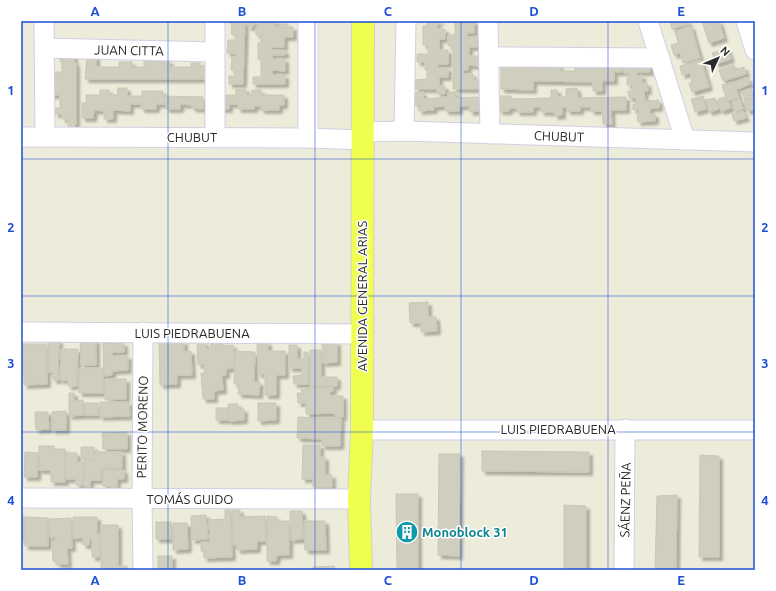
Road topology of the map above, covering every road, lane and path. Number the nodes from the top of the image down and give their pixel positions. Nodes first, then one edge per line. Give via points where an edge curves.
1 (44, 21) edge
2 (215, 21) edge
3 (308, 21) edge
4 (363, 21) edge
5 (406, 21) edge
6 (488, 21) edge
7 (648, 21) edge
8 (746, 21) edge
9 (44, 48) junction
10 (755, 50) edge
11 (215, 52) junction
12 (489, 56) junction
13 (660, 58) junction
14 (404, 131) junction
15 (490, 134) junction
16 (363, 136) junction
17 (21, 137) edge
18 (45, 137) junction
19 (215, 137) junction
20 (308, 138) junction
21 (685, 140) junction
22 (755, 142) edge
23 (21, 332) edge
24 (143, 332) junction
25 (362, 334) junction
26 (625, 429) junction
27 (362, 430) junction
28 (755, 430) edge
29 (21, 498) edge
30 (142, 498) junction
31 (359, 499) junction
32 (143, 570) edge
33 (361, 570) edge
34 (624, 570) edge

1 - 9 street
2 - 11 street
3 - 20 street
4 - 16 main road, AVENIDA GENERAL ARIAS
5 - 14 street
6 - 12 street
7 - 13 street
8 - 10 street
9 - 11 street, JUAN CITTA
9 - 18 street
11 - 19 street
12 - 13 street
12 - 15 street
13 - 21 street
14 - 15 street, CHUBUT
14 - 16 street, CHUBUT
15 - 21 street, CHUBUT
16 - 20 street, CHUBUT
16 - 25 main road, AVENIDA GENERAL ARIAS
17 - 18 street, CHUBUT
18 - 19 street, CHUBUT
19 - 20 street, CHUBUT
21 - 22 street, CHUBUT
23 - 24 street, LUIS PIEDRABUENA
24 - 25 street, LUIS PIEDRABUENA
24 - 30 street, PERITO MORENO
25 - 27 main road, AVENIDA GENERAL ARIAS
26 - 27 street, LUIS PIEDRABUENA
26 - 28 street, LUIS PIEDRABUENA
26 - 34 street, SÁENZ PEÑA
27 - 31 main road, AVENIDA GENERAL ARIAS
29 - 30 street, TOMÁS GUIDO
30 - 31 street, TOMÁS GUIDO
30 - 32 street, PERITO MORENO
31 - 33 main road, AVENIDA GENERAL ARIAS

